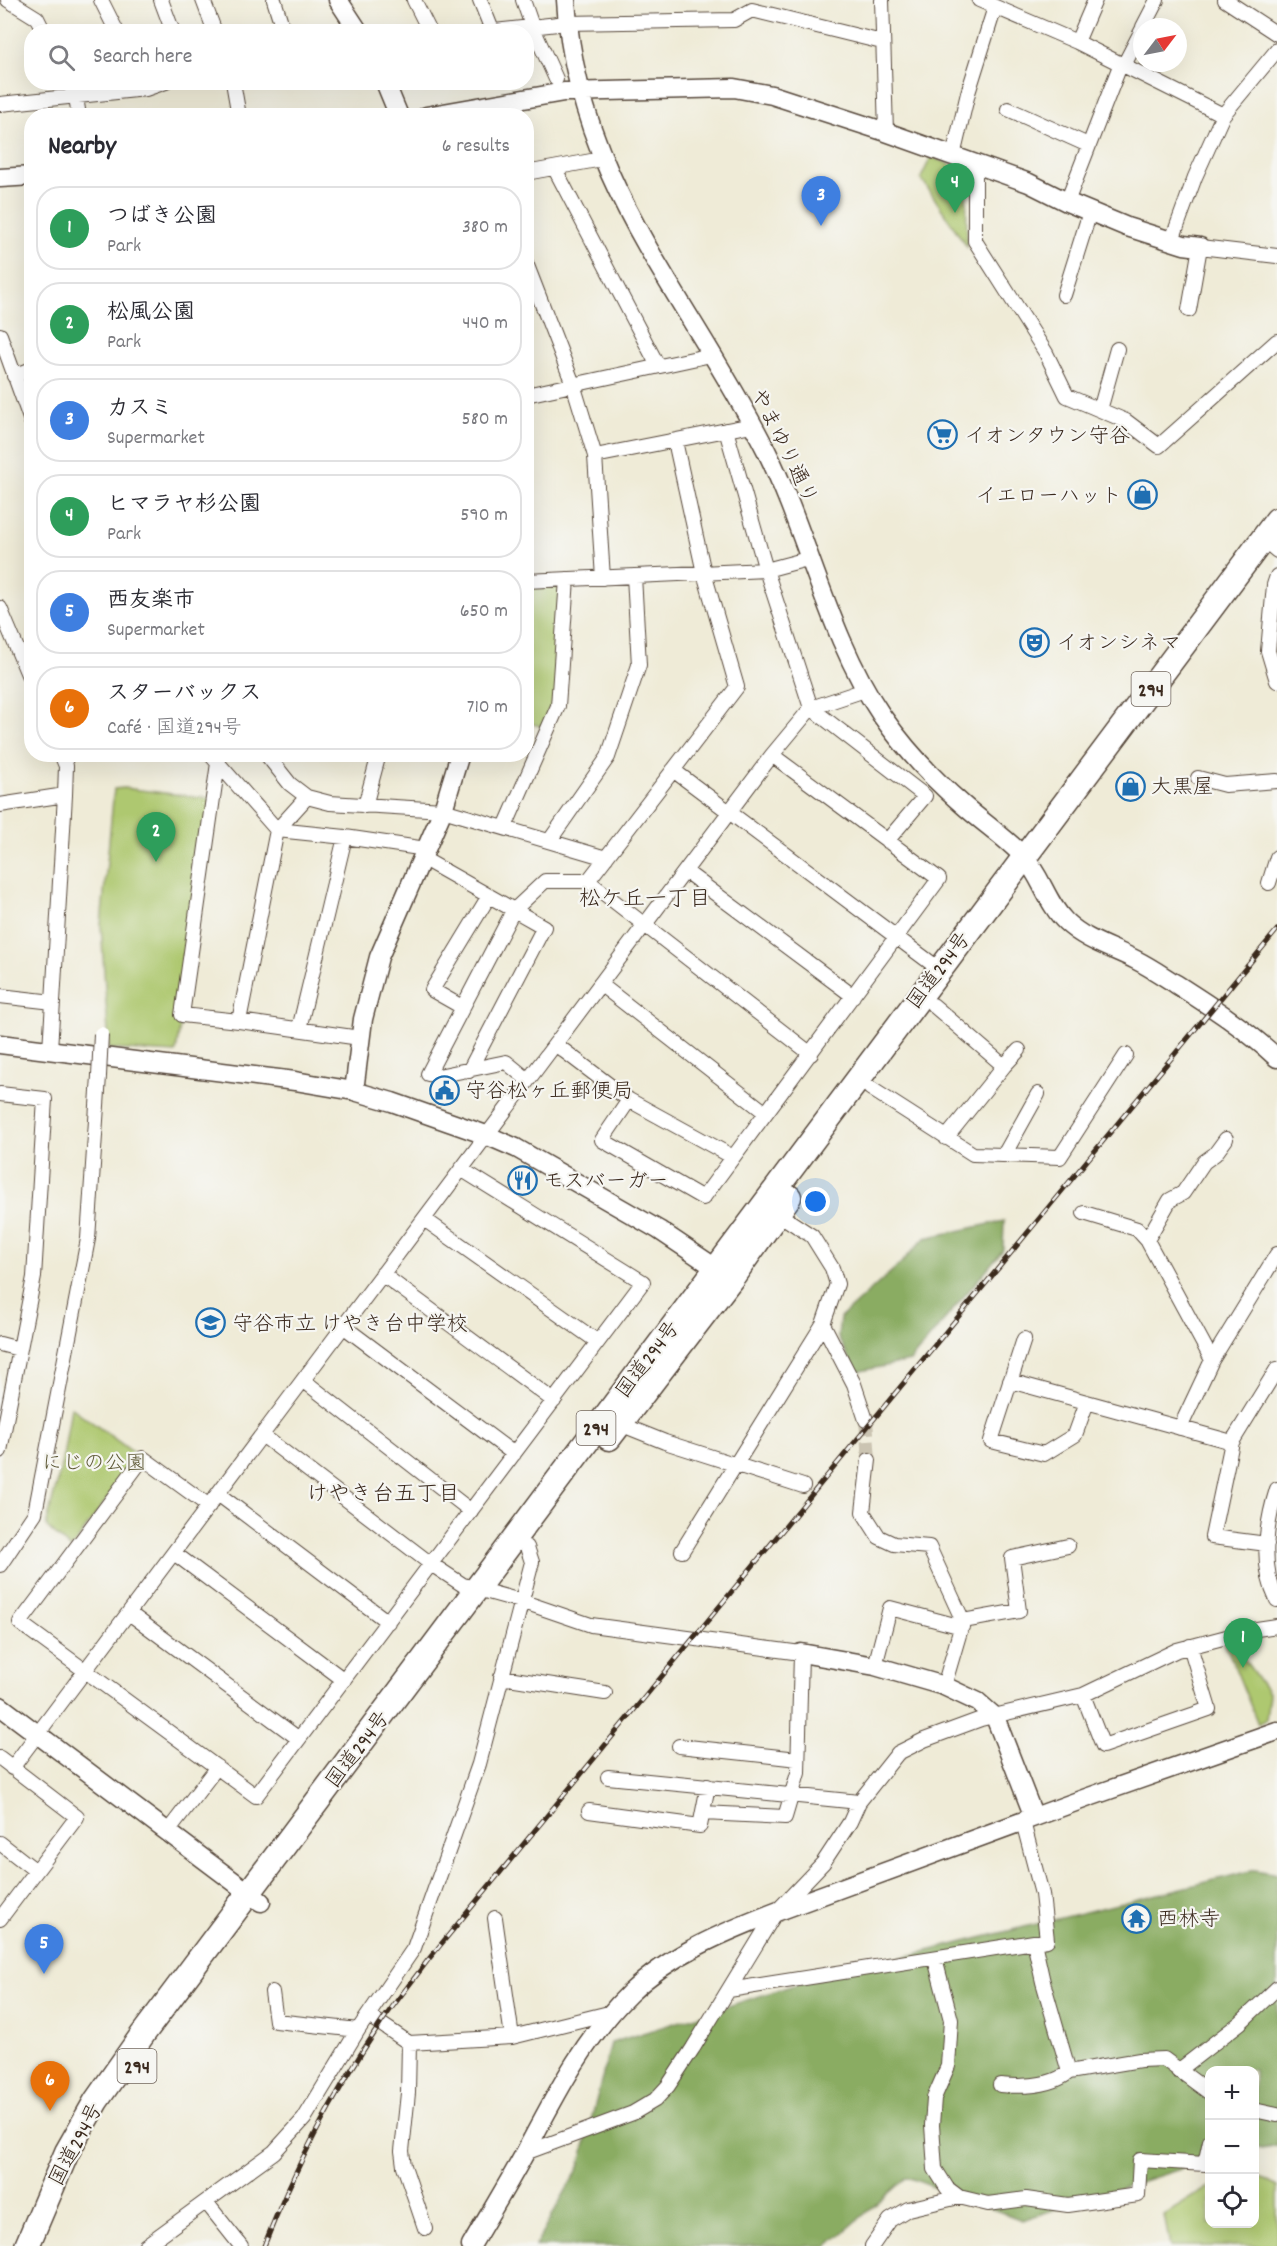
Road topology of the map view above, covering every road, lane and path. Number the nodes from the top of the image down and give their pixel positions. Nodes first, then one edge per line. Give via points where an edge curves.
1 (8, 0) edge
2 (101, 0) edge
3 (161, 0) edge
4 (203, 0) edge
5 (274, 0) edge
6 (338, 0) edge
7 (414, 0) edge
8 (480, 0) edge
9 (523, 0) edge
10 (566, 0) edge
11 (882, 0) edge
12 (978, 0) edge
13 (1095, 0) edge
14 (1157, 0) edge
15 (1225, 0) edge
16 (995, 7) junction
17 (1148, 18) edge
18 (567, 23) junction
19 (40, 24) edge
20 (113, 24) edge
21 (169, 24) edge
22 (212, 24) edge
23 (282, 24) edge
24 (354, 24) edge
25 (426, 24) edge
26 (487, 24) edge
27 (531, 24) edge
28 (534, 26) edge
29 (534, 30) edge
30 (1277, 34) edge
31 (882, 42) junction
32 (1077, 42) junction
33 (1133, 46) edge
34 (1277, 50) edge
35 (1123, 64) junction
36 (556, 79) dead end
37 (73, 90) edge
38 (119, 90) edge
39 (234, 90) edge
40 (388, 90) edge
41 (579, 91) junction
42 (76, 97) junction
43 (0, 104) edge
44 (78, 108) edge
45 (237, 108) edge
46 (396, 108) edge
47 (472, 108) edge
48 (1008, 110) dead end
49 (1223, 115) junction
50 (886, 132) junction
51 (1088, 145) junction
52 (953, 156) junction
53 (602, 159) junction
54 (975, 164) junction
55 (555, 169) junction
56 (534, 172) edge
57 (24, 176) edge
58 (0, 178) edge
59 (1067, 202) junction
60 (1090, 212) junction
61 (1172, 240) junction
62 (1200, 247) junction
63 (1277, 256) edge
64 (534, 284) edge
65 (1064, 295) dead end
66 (1189, 310) dead end
67 (0, 335) edge
68 (1277, 342) edge
69 (1117, 349) dead end
70 (711, 355) junction
71 (658, 366) junction
72 (24, 372) edge
73 (14, 376) junction
74 (573, 384) junction
75 (534, 393) edge
76 (24, 403) edge
77 (1100, 410) junction
78 (752, 425) junction
79 (726, 430) junction
80 (675, 441) junction
81 (595, 456) junction
82 (1274, 541) edge
83 (811, 558) junction
84 (766, 570) junction
85 (704, 573) junction
86 (634, 576) junction
87 (1277, 576) edge
88 (603, 578) junction
89 (567, 579) junction
90 (534, 581) edge
91 (0, 608) edge
92 (24, 665) edge
93 (1277, 681) edge
94 (865, 690) junction
95 (811, 708) junction
96 (772, 755) junction
97 (534, 761) edge
98 (64, 762) edge
99 (214, 762) edge
100 (217, 762) edge
101 (272, 762) edge
102 (377, 762) edge
103 (458, 762) edge
104 (533, 762) edge
105 (673, 770) junction
106 (1198, 778) dead end
107 (1277, 781) edge
108 (65, 795) junction
109 (308, 797) junction
110 (0, 805) edge
111 (365, 806) junction
112 (443, 810) junction
113 (729, 812) junction
114 (505, 827) junction
115 (277, 830) junction
116 (345, 837) junction
117 (550, 840) junction
118 (887, 841) junction
119 (424, 853) junction
120 (1277, 857) edge
121 (606, 858) junction
122 (1029, 864) junction
123 (685, 871) junction
124 (588, 881) junction
125 (1269, 883) dead end
126 (489, 896) junction
127 (514, 910) junction
128 (643, 926) junction
129 (896, 937) junction
130 (939, 969) junction
131 (600, 984) junction
132 (0, 996) edge
133 (853, 996) junction
134 (53, 1002) junction
135 (933, 1005) junction
136 (462, 1007) junction
137 (239, 1021) junction
138 (299, 1029) junction
139 (101, 1034) dead end
140 (360, 1038) junction
141 (0, 1044) edge
142 (555, 1044) junction
143 (50, 1049) junction
144 (1019, 1050) dead end
145 (811, 1054) junction
146 (1126, 1055) dead end
147 (1277, 1058) edge
148 (1004, 1066) junction
149 (469, 1071) junction
150 (528, 1080) junction
151 (870, 1088) junction
152 (354, 1091) junction
153 (1038, 1094) dead end
154 (0, 1095) edge
155 (629, 1100) junction
156 (766, 1113) junction
157 (486, 1135) junction
158 (946, 1138) junction
159 (1226, 1139) dead end
160 (1004, 1155) junction
161 (733, 1158) junction
162 (461, 1169) junction
163 (777, 1213) junction
164 (1084, 1213) dead end
165 (424, 1219) junction
166 (1147, 1240) junction
167 (1277, 1254) edge
168 (723, 1273) junction
169 (382, 1274) junction
170 (823, 1324) junction
171 (343, 1326) junction
172 (1024, 1340) dead end
173 (598, 1342) junction
174 (0, 1344) edge
175 (19, 1349) junction
176 (1212, 1360) junction
177 (1274, 1379) edge
178 (303, 1380) junction
179 (1010, 1381) junction
180 (554, 1401) junction
181 (1087, 1402) junction
182 (612, 1420) junction
183 (866, 1420) tunnel mouth
184 (1180, 1428) junction
185 (262, 1435) junction
186 (1232, 1442) junction
187 (0, 1450) edge
188 (514, 1454) junction
189 (869, 1460) tunnel mouth
190 (734, 1464) junction
191 (803, 1486) dead end
192 (1277, 1489) edge
193 (213, 1500) junction
194 (471, 1510) junction
195 (1267, 1544) junction
196 (1068, 1546) dead end
197 (527, 1547) junction
198 (682, 1551) dead end
199 (174, 1553) junction
200 (431, 1564) junction
201 (0, 1565) edge
202 (485, 1591) junction
203 (1277, 1600) edge
204 (521, 1601) junction
205 (129, 1613) junction
206 (388, 1622) junction
207 (962, 1624) junction
208 (1277, 1626) edge
209 (1190, 1646) junction
210 (801, 1653) junction
211 (875, 1666) junction
212 (86, 1670) junction
213 (501, 1677) junction
214 (344, 1680) junction
215 (944, 1686) junction
216 (605, 1693) dead end
217 (1083, 1695) junction
218 (0, 1706) edge
219 (995, 1717) junction
220 (1277, 1731) edge
221 (38, 1734) junction
222 (299, 1739) junction
223 (679, 1746) dead end
224 (0, 1758) edge
225 (798, 1759) junction
226 (217, 1767) junction
227 (12, 1768) junction
228 (608, 1777) dead end
229 (708, 1786) junction
230 (792, 1794) junction
231 (859, 1802) junction
232 (589, 1811) dead end
233 (702, 1813) junction
234 (1029, 1819) junction
235 (168, 1831) junction
236 (0, 1843) edge
237 (36, 1871) junction
238 (254, 1898) junction
239 (776, 1912) junction
240 (495, 1918) dead end
241 (0, 1919) edge
242 (1034, 1942) junction
243 (935, 1959) junction
244 (1277, 1988) edge
245 (729, 1990) junction
246 (273, 1992) dead end
247 (613, 2012) junction
248 (369, 2016) junction
249 (358, 2030) junction
250 (512, 2037) junction
251 (409, 2043) junction
252 (1178, 2070) junction
253 (1069, 2072) junction
254 (1000, 2085) dead end
255 (1205, 2090) edge
256 (1259, 2111) edge
257 (1277, 2115) edge
258 (525, 2152) junction
259 (1205, 2164) edge
260 (959, 2197) junction
261 (206, 2202) junction
262 (425, 2228) dead end
263 (27, 2246) edge
264 (42, 2246) edge
265 (145, 2246) edge
266 (241, 2246) edge
267 (471, 2246) edge
268 (872, 2246) edge

1 - 19 street
2 - 20 street
3 - 21 street
4 - 22 street
5 - 23 street
6 - 24 street
7 - 25 street
8 - 26 street
9 - 27 street
10 - 18 street, やまゆり通り
11 - 31 street
12 - 16 street
13 - 32 street
14 - 17 street
15 - 30 street
16 - 32 street
16 - 52 street
18 - 28 street
18 - 31 street via 734,20 752,10
18 - 41 street, やまゆり通り
29 - 36 street
31 - 50 street
32 - 35 street
33 - 35 street
34 - 49 street
35 - 49 street
35 - 51 street
37 - 42 street
38 - 42 street
39 - 45 street
40 - 46 street
41 - 47 street
41 - 50 street via 734,88 772,95
41 - 53 street, やまゆり通り
42 - 43 street
42 - 44 street
48 - 51 street
49 - 61 street
50 - 52 street
51 - 59 street
52 - 54 street
53 - 55 street
53 - 70 street, やまゆり通り via 640,236
54 - 59 street via 1029,183
54 - 77 street via 975,241 1046,353 1067,396
55 - 56 street
55 - 71 street
57 - 58 street
59 - 60 street
60 - 61 street
60 - 65 street
61 - 62 street
62 - 63 street
62 - 66 street
64 - 74 street
67 - 73 street
68 - 77 street via 1159,446 1126,421
69 - 77 street
70 - 71 street
70 - 78 street, やまゆり通り
71 - 74 street
72 - 73 street
73 - 76 street
74 - 75 street
74 - 81 street
78 - 79 street
78 - 83 street, やまゆり通り via 779,478
79 - 80 street
79 - 84 street
80 - 81 street
80 - 85 street
81 - 88 street
82 - 122 highway, 国道294号 / 294
83 - 84 street
83 - 94 street, やまゆり通り
84 - 85 street
84 - 95 street
85 - 86 street
85 - 105 street via 737,687
86 - 88 street
86 - 117 street via 639,665 608,757
87 - 93 street via 1268,651
88 - 89 street
89 - 90 street
89 - 97 street via 558,706
91 - 92 street
94 - 95 street
94 - 122 street, やまゆり通り via 921,765
95 - 96 street
95 - 118 street via 925,796
96 - 113 street
96 - 118 street
98 - 108 street
99 - 137 street via 182,1015
100 - 115 street
101 - 109 street via 290,784
102 - 111 street
103 - 112 street
104 - 114 street
105 - 113 street
105 - 121 street
106 - 107 street via 1224,785
108 - 110 street
108 - 134 street
109 - 111 street
109 - 115 street
111 - 112 street
112 - 114 street
112 - 119 street
113 - 123 street
113 - 129 street
114 - 117 street
115 - 116 street
115 - 137 street
116 - 119 street
116 - 138 street
117 - 121 street
118 - 129 street via 939,879
119 - 126 street
119 - 140 street via 380,957
120 - 125 street
121 - 124 street
122 - 130 highway, 国道294号 / 294
122 - 135 highway, 国道294号 / 294
122 - 147 street, やまゆり通り via 1063,919 1074,928 1213,1007
123 - 128 street
123 - 133 street
124 - 127 street via 545,881
124 - 128 street
126 - 127 street
126 - 136 street via 432,990
127 - 136 street
127 - 149 street via 544,927
128 - 131 street
128 - 145 street
129 - 130 street
129 - 133 street
130 - 168 highway, 国道294号 / 294
131 - 142 street
131 - 156 street
132 - 134 street
133 - 145 street
134 - 143 street
135 - 148 street
135 - 151 highway, 国道294号 / 294
136 - 149 street via 429,1074
137 - 138 street
138 - 140 street
139 - 201 street, bridge via 88,1239 35,1513
140 - 152 street
141 - 143 street
142 - 150 street
142 - 155 street
143 - 152 street
144 - 148 street
145 - 156 street
146 - 160 street via 1060,1156
148 - 158 street
149 - 150 street via 506,1062
150 - 157 street
151 - 158 street
151 - 163 highway, 国道294号 / 294
152 - 157 street
153 - 160 street
154 - 175 street via 45,1099 34,1277
155 - 161 street
155 - 161 street via 602,1140 702,1198
156 - 161 street
157 - 162 street
157 - 168 street via 556,1170 659,1230
158 - 160 street via 973,1154
159 - 166 street via 1183,1193 1170,1200
162 - 165 street
162 - 173 street via 643,1282
163 - 168 highway, 国道294号 / 294
163 - 170 street via 812,1236 832,1268 837,1284
164 - 166 street via 1137,1229
165 - 169 street
165 - 173 street
166 - 176 street
167 - 176 street
168 - 182 highway, 国道294号 / 294
169 - 171 street
169 - 180 street
170 - 183 street via 854,1384
170 - 190 street
171 - 178 street
171 - 188 street
172 - 179 street
173 - 180 street
174 - 175 street
175 - 187 street
176 - 184 street
177 - 186 street
178 - 185 street
178 - 194 street
179 - 181 street
179 - 181 street via 991,1441 1044,1454 1075,1435
180 - 188 street
181 - 184 street
182 - 190 street
182 - 197 highway, 国道294号 / 294
182 - 202 highway, 国道294号 / 294
184 - 186 street
185 - 193 street
185 - 200 street
186 - 195 street via 1212,1537
188 - 194 street
189 - 207 street via 863,1512 879,1537 894,1544 929,1547
190 - 191 street
190 - 198 street
192 - 195 street
193 - 199 street
193 - 206 street
193 - 212 street via 144,1458 136,1467 20,1623
194 - 200 street
195 - 203 street via 1269,1579
196 - 207 street via 1012,1558 1019,1611
197 - 202 highway, 国道294号 / 294
197 - 204 street via 532,1562
199 - 205 street
199 - 214 street
200 - 202 street via 463,1585
200 - 206 street
202 - 204 street
202 - 238 highway, 国道294号 / 294 via 384,1735
204 - 210 street via 591,1625
204 - 213 street
205 - 212 street
205 - 222 street
206 - 214 street
207 - 211 street via 890,1608
207 - 215 street
208 - 209 street
209 - 217 street
209 - 217 street via 1209,1709 1103,1746
210 - 211 street
210 - 225 street
211 - 215 street
212 - 221 street
212 - 226 street
213 - 216 street
213 - 248 street via 479,1764 414,1948
214 - 222 street
215 - 219 street via 978,1702
217 - 219 street
218 - 221 street
219 - 231 street via 907,1746 890,1761
219 - 234 street
220 - 234 street
221 - 227 street
221 - 235 street
222 - 226 street via 256,1796
223 - 225 street
224 - 227 street
225 - 230 street
226 - 235 street
227 - 237 street via 77,1817
228 - 229 street
229 - 230 street
229 - 233 street
230 - 231 street
230 - 233 street via 785,1817
231 - 239 street via 823,1863
232 - 233 street via 700,1826
234 - 239 street
234 - 242 street via 1047,1940
235 - 238 street
236 - 237 street
237 - 241 street
238 - 263 highway, 国道294号 / 294 via 96,2101 67,2152
238 - 264 highway, 国道294号 / 294 via 108,2107 80,2158
239 - 245 street
239 - 247 street via 679,1956 630,1993
240 - 250 street
242 - 243 street
242 - 253 street
243 - 245 street
243 - 260 street via 951,2020 948,2066 934,2098 935,2169 947,2188
244 - 252 street via 1240,2023
245 - 258 street via 668,2086 654,2100 633,2114
246 - 249 street via 276,2021
247 - 250 street
247 - 258 street via 574,2064
248 - 249 street
248 - 251 street
249 - 261 street via 304,2119 274,2152
250 - 251 street
251 - 262 street via 402,2151
252 - 253 street via 1164,2059
252 - 255 street
253 - 254 street via 1051,2081
256 - 257 street
258 - 267 street
259 - 260 street via 1140,2160 1138,2195 1068,2205 1026,2199 988,2204
260 - 268 street via 908,2209 890,2220
261 - 265 street
261 - 266 street

